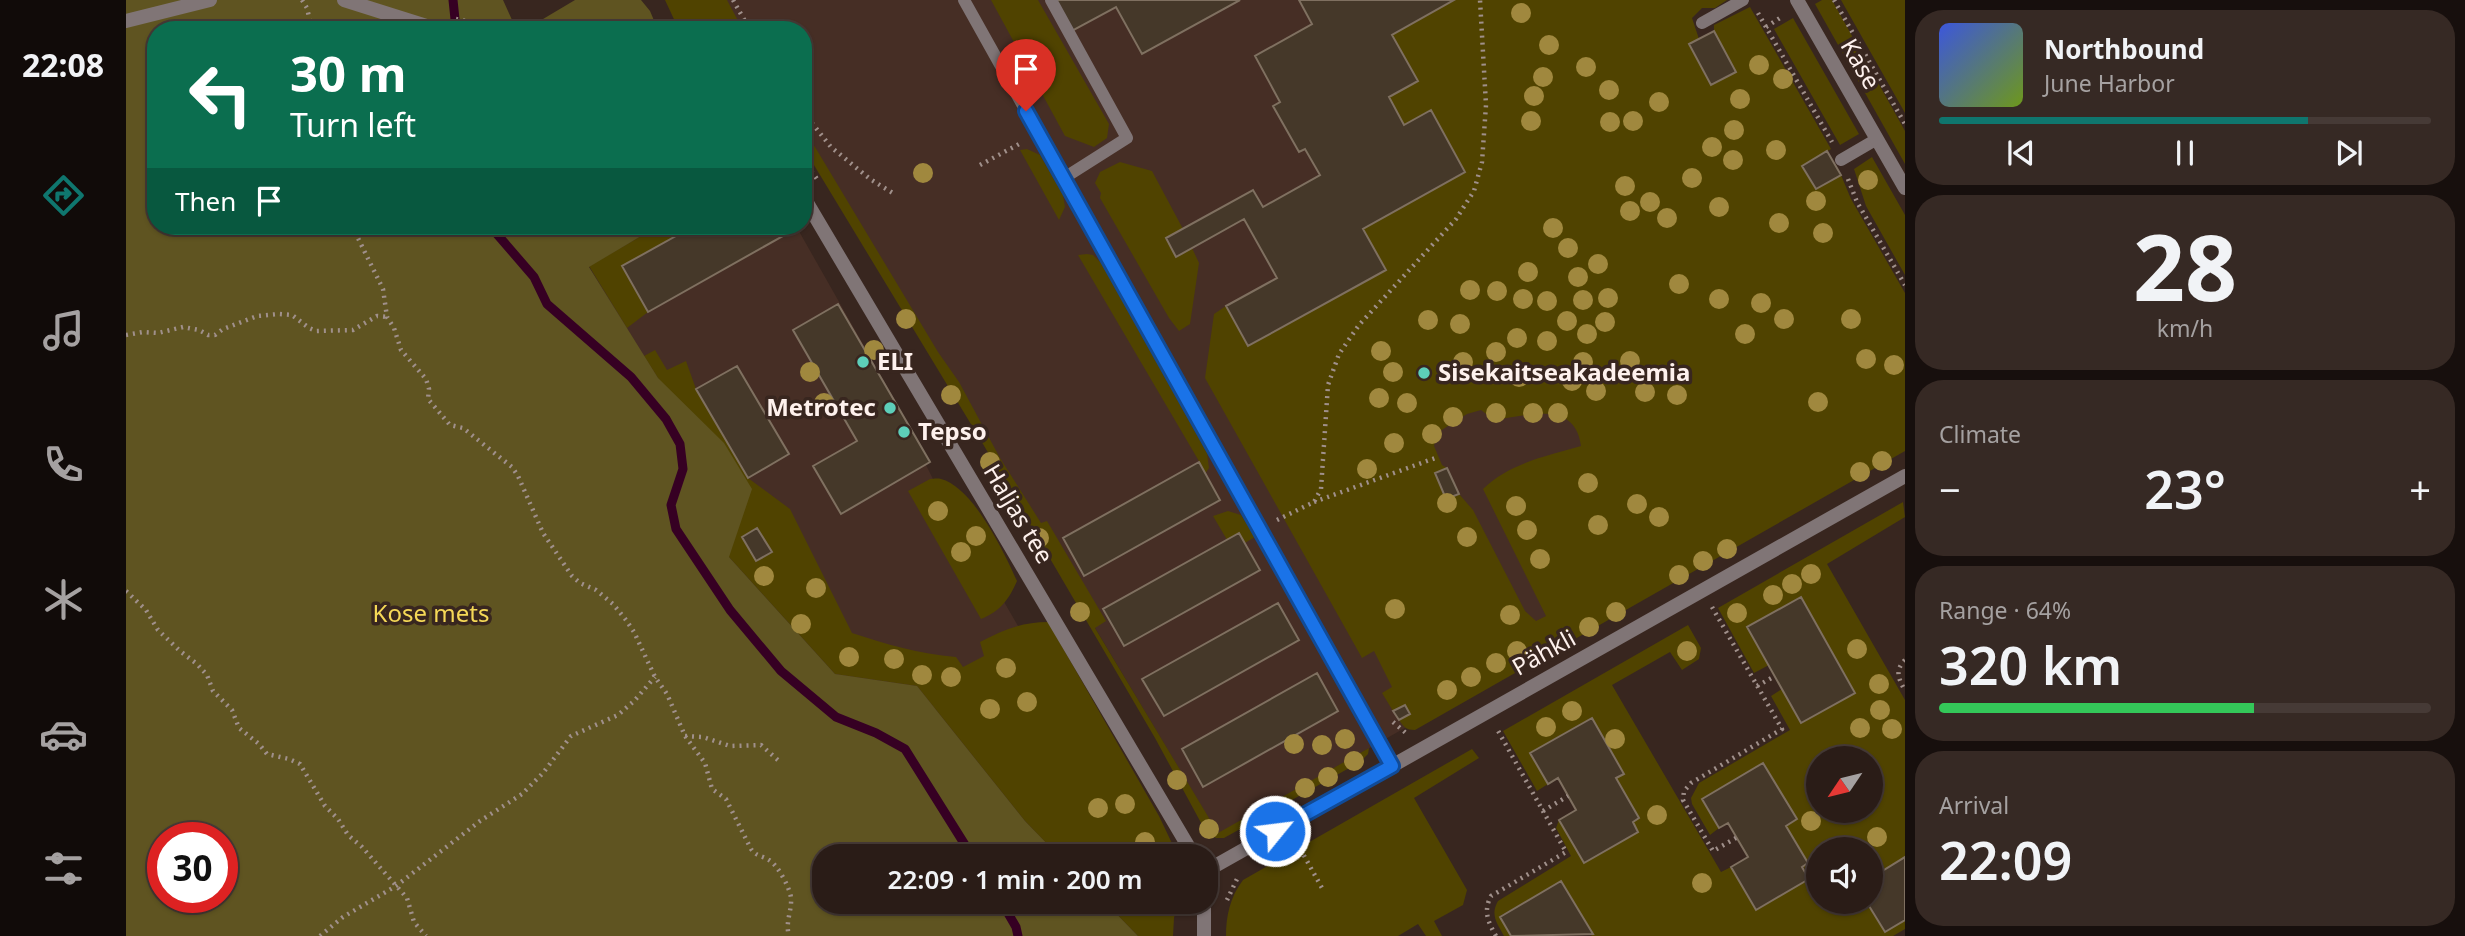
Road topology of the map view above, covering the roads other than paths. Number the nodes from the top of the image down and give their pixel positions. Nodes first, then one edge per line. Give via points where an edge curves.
1 (210, 0) edge
2 (344, 0) edge
3 (964, 0) edge
4 (1051, 0) edge
5 (1743, 0) edge
6 (1797, 0) edge
7 (126, 21) edge
8 (410, 21) edge
9 (1702, 23) dead end
10 (1877, 139) junction
11 (1842, 160) dead end
12 (1063, 178) junction
13 (1905, 188) edge
14 (812, 211) edge
15 (1905, 475) edge
16 (1392, 766) junction
17 (1187, 844) edge
18 (1218, 864) edge
19 (1204, 914) edge
20 (1204, 936) edge

1 - 7 street
2 - 8 street
3 - 12 lane
4 - 12 lane via 1127,138
5 - 9 lane
6 - 10 street, Kase
10 - 11 lane
10 - 13 street, Kase
12 - 16 lane
14 - 17 street, Haljas tee
15 - 16 street, Pähkli
16 - 18 street, Pähkli
19 - 20 street

